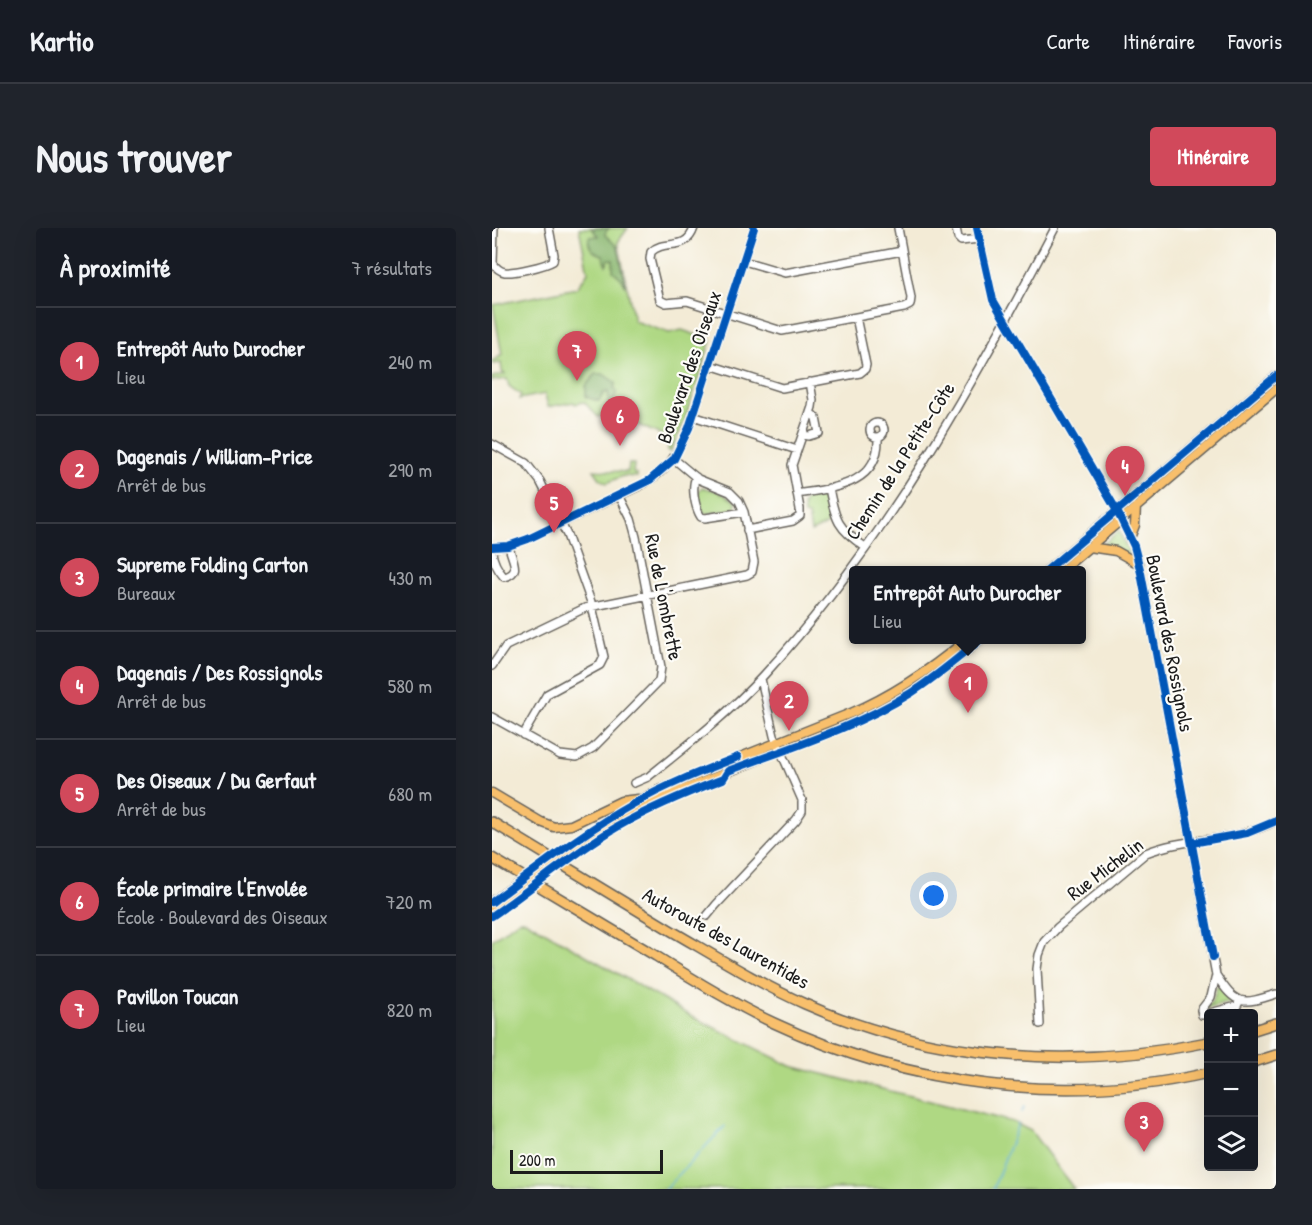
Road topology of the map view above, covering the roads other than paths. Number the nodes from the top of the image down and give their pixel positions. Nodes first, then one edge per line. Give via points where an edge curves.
1 (494, 228) edge
2 (549, 228) edge
3 (694, 228) edge
4 (754, 228) edge
5 (898, 228) edge
6 (956, 228) edge
7 (977, 228) edge
8 (1055, 228) edge
9 (979, 239) junction
10 (902, 251) junction
11 (492, 260) edge
12 (744, 261) junction
13 (726, 314) junction
14 (856, 317) junction
15 (1005, 323) junction
16 (710, 364) junction
17 (1276, 376) edge
18 (810, 382) junction
19 (1276, 389) edge
20 (811, 413) junction
21 (693, 416) junction
22 (803, 435) junction
23 (878, 437) dead end
24 (492, 444) edge
25 (797, 450) junction
26 (674, 459) junction
27 (696, 477) junction
28 (829, 488) junction
29 (797, 494) junction
30 (619, 495) junction
31 (1136, 507) junction
32 (1117, 511) junction
33 (744, 512) junction
34 (1121, 520) junction
35 (561, 524) junction
36 (747, 530) junction
37 (1130, 538) junction
38 (509, 546) junction
39 (865, 547) junction
40 (1089, 547) junction
41 (492, 549) edge
42 (1139, 564) junction
43 (851, 566) edge
44 (1052, 566) edge
45 (1067, 566) edge
46 (849, 569) edge
47 (647, 595) junction
48 (592, 606) junction
49 (960, 644) edge
50 (975, 644) edge
51 (492, 666) edge
52 (761, 679) junction
53 (492, 717) edge
54 (523, 735) junction
55 (778, 747) junction
56 (634, 783) dead end
57 (492, 793) edge
58 (644, 798) junction
59 (1276, 821) edge
60 (492, 822) edge
61 (1192, 843) junction
62 (575, 846) junction
63 (492, 858) edge
64 (519, 886) junction
65 (492, 902) edge
66 (492, 910) edge
67 (707, 916) dead end
68 (1216, 975) junction
69 (1276, 994) edge
70 (1238, 999) junction
71 (1276, 1023) edge
72 (1040, 1024) dead end
73 (1258, 1029) edge
74 (1204, 1043) edge
75 (1276, 1055) edge
76 (1258, 1061) edge
77 (1204, 1074) edge

1 - 11 street
2 - 11 street via 554,255 550,263 506,272 495,267
3 - 13 street via 686,241 651,252 658,297 664,303 687,301
4 - 12 street, Boulevard des Oiseaux
5 - 10 street
6 - 9 street via 960,241
7 - 9 street, Boulevard des Rossignols
8 - 15 street, Chemin de la Petite-Côte
9 - 15 street, Boulevard des Rossignols via 990,294
10 - 12 street via 785,273
10 - 14 street via 910,305
12 - 13 street, Boulevard des Oiseaux
13 - 14 street via 780,331
13 - 16 street, Boulevard des Oiseaux
14 - 18 street via 865,369
15 - 32 street, Boulevard des Rossignols
15 - 39 street, Chemin de la Petite-Côte via 910,482
16 - 18 street via 780,387
16 - 21 street, Boulevard des Oiseaux
17 - 32 main road
18 - 20 street
19 - 31 main road
20 - 22 street
20 - 22 street via 819,432
21 - 25 street
21 - 26 street, Boulevard des Oiseaux
22 - 25 street
23 - 28 street via 877,453 867,471 849,484
24 - 35 street via 532,468
25 - 29 street via 792,468
26 - 27 street
26 - 30 street, Boulevard des Oiseaux via 653,478
27 - 33 street via 732,493
27 - 33 street via 693,486 701,517
28 - 29 street
28 - 39 street via 839,525
29 - 36 street via 801,511 796,520
30 - 35 street, Boulevard des Oiseaux
30 - 47 street, Rue de L'ombrette via 633,527
31 - 34 main road
31 - 37 main road
32 - 34 street, Boulevard des Rossignols
32 - 44 main road
33 - 36 street
34 - 37 street, Boulevard des Rossignols
34 - 40 main road
35 - 38 street, Boulevard des Oiseaux
35 - 48 street
36 - 47 street via 754,565 749,574
37 - 42 street, Boulevard des Rossignols
38 - 41 street, Boulevard des Oiseaux
38 - 41 street, Boulevard des Oiseaux via 515,569 504,577
39 - 43 street, Chemin de la Petite-Côte
40 - 42 main road via 1116,551
40 - 45 main road
42 - 61 street, Boulevard des Rossignols
46 - 52 street, Chemin de la Petite-Côte
47 - 48 street
47 - 54 street, Rue de L'ombrette via 661,669 655,687 579,756 560,755
48 - 51 street via 506,646
48 - 54 street via 604,654 602,663 547,694
49 - 55 main road via 885,697
50 - 55 main road via 934,677 891,704 861,719
52 - 55 street
52 - 56 street, Chemin de la Petite-Côte via 710,726 642,781
53 - 54 street, Rue de L'ombrette
55 - 58 main road via 686,778
55 - 62 main road via 648,804
55 - 67 street via 802,800 800,816
57 - 58 main road via 541,822 559,827 621,801
58 - 62 main road via 615,814
59 - 61 street, Rue Michelin via 1243,834
60 - 74 highway, Autoroute des Laurentides via 751,977 816,1008 873,1029 966,1050 1042,1058 1122,1055
61 - 68 street, Boulevard des Rossignols
61 - 72 street, Rue Michelin via 1159,849 1140,858 1048,937 1037,966
62 - 64 main road, bridge
63 - 77 highway via 741,1006 801,1035 864,1058 939,1077 1037,1088 1121,1086
64 - 65 main road
64 - 66 main road
68 - 70 street, Boulevard des Rossignols via 1227,992
68 - 70 street, Boulevard des Rossignols via 1213,993 1201,1010 1202,1015 1237,1006
69 - 70 street via 1250,1002
71 - 73 highway
75 - 76 highway

